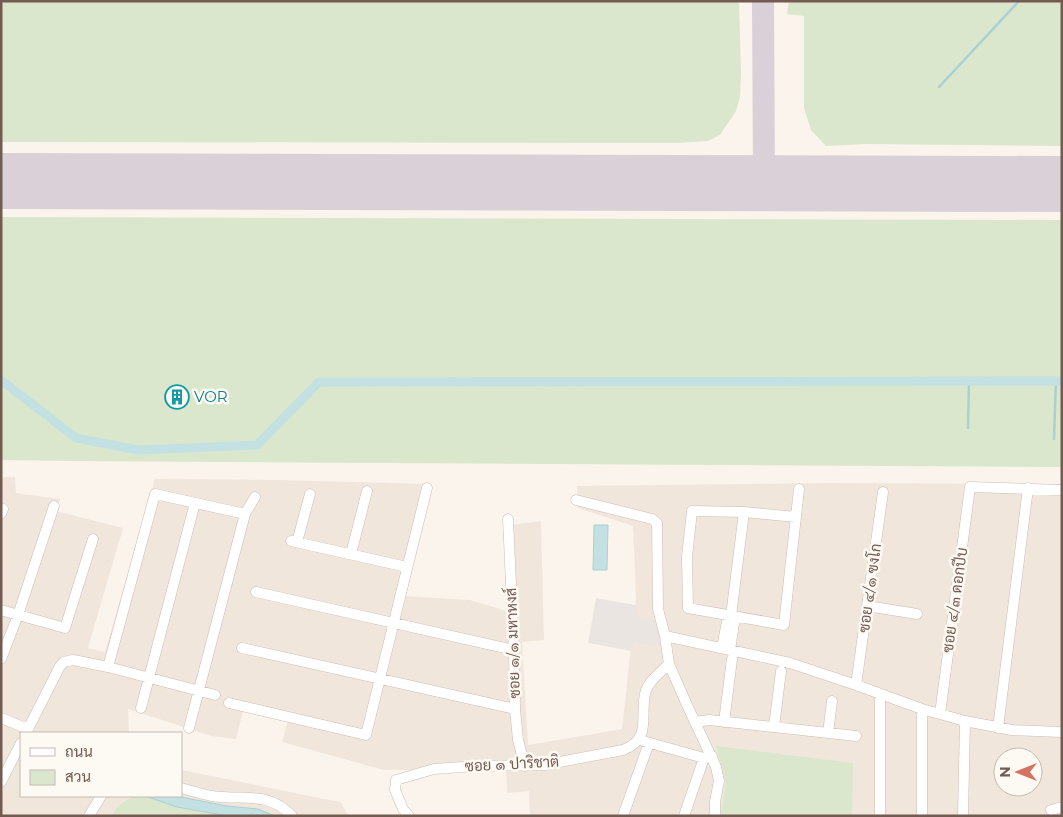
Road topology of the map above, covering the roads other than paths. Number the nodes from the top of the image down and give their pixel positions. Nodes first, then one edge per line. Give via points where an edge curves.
1 (426, 488) dead end
2 (1028, 488) junction
3 (799, 489) dead end
4 (1062, 490) edge
5 (368, 491) dead end
6 (883, 492) dead end
7 (310, 494) dead end
8 (254, 497) dead end
9 (576, 500) dead end
10 (195, 503) junction
11 (54, 506) dead end
12 (744, 512) junction
13 (245, 514) junction
14 (796, 517) junction
15 (508, 519) dead end
16 (93, 539) dead end
17 (351, 554) junction
18 (408, 567) junction
19 (256, 592) dead end
20 (867, 606) junction
21 (1, 610) edge
22 (917, 614) dead end
23 (18, 615) junction
24 (731, 616) junction
25 (394, 623) junction
26 (665, 636) junction
27 (242, 648) dead end
28 (514, 650) junction
29 (728, 652) junction
30 (1, 660) edge
31 (669, 664) junction
32 (108, 667) junction
33 (781, 671) dead end
34 (150, 678) junction
35 (380, 679) junction
36 (856, 685) junction
37 (199, 690) junction
38 (880, 694) junction
39 (215, 695) dead end
40 (832, 701) dead end
41 (229, 703) dead end
42 (141, 708) dead end
43 (516, 709) junction
44 (922, 709) junction
45 (940, 714) junction
46 (1, 718) edge
47 (965, 721) junction
48 (695, 722) junction
49 (724, 722) junction
50 (774, 727) junction
51 (189, 728) dead end
52 (998, 728) junction
53 (27, 731) edge
54 (1062, 732) edge
55 (828, 733) junction
56 (856, 736) dead end
57 (644, 742) junction
58 (20, 745) edge
59 (708, 757) junction
60 (525, 766) junction
61 (1, 782) edge
62 (182, 788) edge
63 (100, 797) edge
64 (1062, 807) edge
65 (1051, 810) dead end
66 (89, 816) edge
67 (292, 816) edge
68 (409, 816) edge
69 (623, 816) edge
70 (684, 816) edge
71 (715, 816) edge
72 (880, 816) edge
73 (922, 816) edge
74 (963, 816) edge

1 - 18 street
2 - 4 street
2 - 45 street, ซอย ๔/๓ ดอกปีบ via 970,487
2 - 52 street
3 - 14 street
5 - 17 street
6 - 20 street, ซอย ๔/๑ ฃงโก
7 - 17 street via 294,541
8 - 13 street
9 - 26 street via 657,523 658,608
10 - 13 street
10 - 32 street via 155,494
10 - 34 street
11 - 23 street
12 - 14 street
12 - 24 street
12 - 24 street via 692,511 687,557 688,608
13 - 37 street
14 - 24 street via 784,625
15 - 28 street, ซอย ๑/๑ มหาหงส์
16 - 23 street via 65,628
17 - 18 street
18 - 25 street
19 - 25 street
20 - 22 street
20 - 36 street, ซอย ๔/๑ ฃงโก
21 - 23 street
23 - 30 street
24 - 29 street
25 - 28 street
25 - 35 street
26 - 29 street
26 - 31 street
27 - 35 street
28 - 43 street, ซอย ๑/๑ มหาหงส์
29 - 36 street via 790,663
29 - 49 street
31 - 48 street
31 - 57 street via 645,692
32 - 34 street
32 - 53 street via 73,660 64,662
33 - 50 street
34 - 37 street
34 - 42 street
35 - 41 street via 366,735
35 - 43 street
36 - 38 street
37 - 39 street
37 - 51 street
38 - 44 street
38 - 72 street
40 - 55 street
43 - 60 street, ซอย ๑/๑ มหาหงส์ via 518,740
44 - 45 street
44 - 73 street
45 - 47 street
46 - 53 street
47 - 52 street
47 - 74 street
48 - 49 street
48 - 59 street
49 - 50 street
50 - 55 street
52 - 54 street
55 - 56 street
57 - 59 street
57 - 60 street, ซอย ๑ ปาริชาติ via 623,750
57 - 69 street
58 - 61 street
59 - 70 street
59 - 71 street via 716,767 719,781
60 - 68 street, ซอย ๑ ปาริชาติ via 434,769 396,780 395,790
62 - 67 street via 213,796 251,797 274,802
63 - 66 street
64 - 65 street

